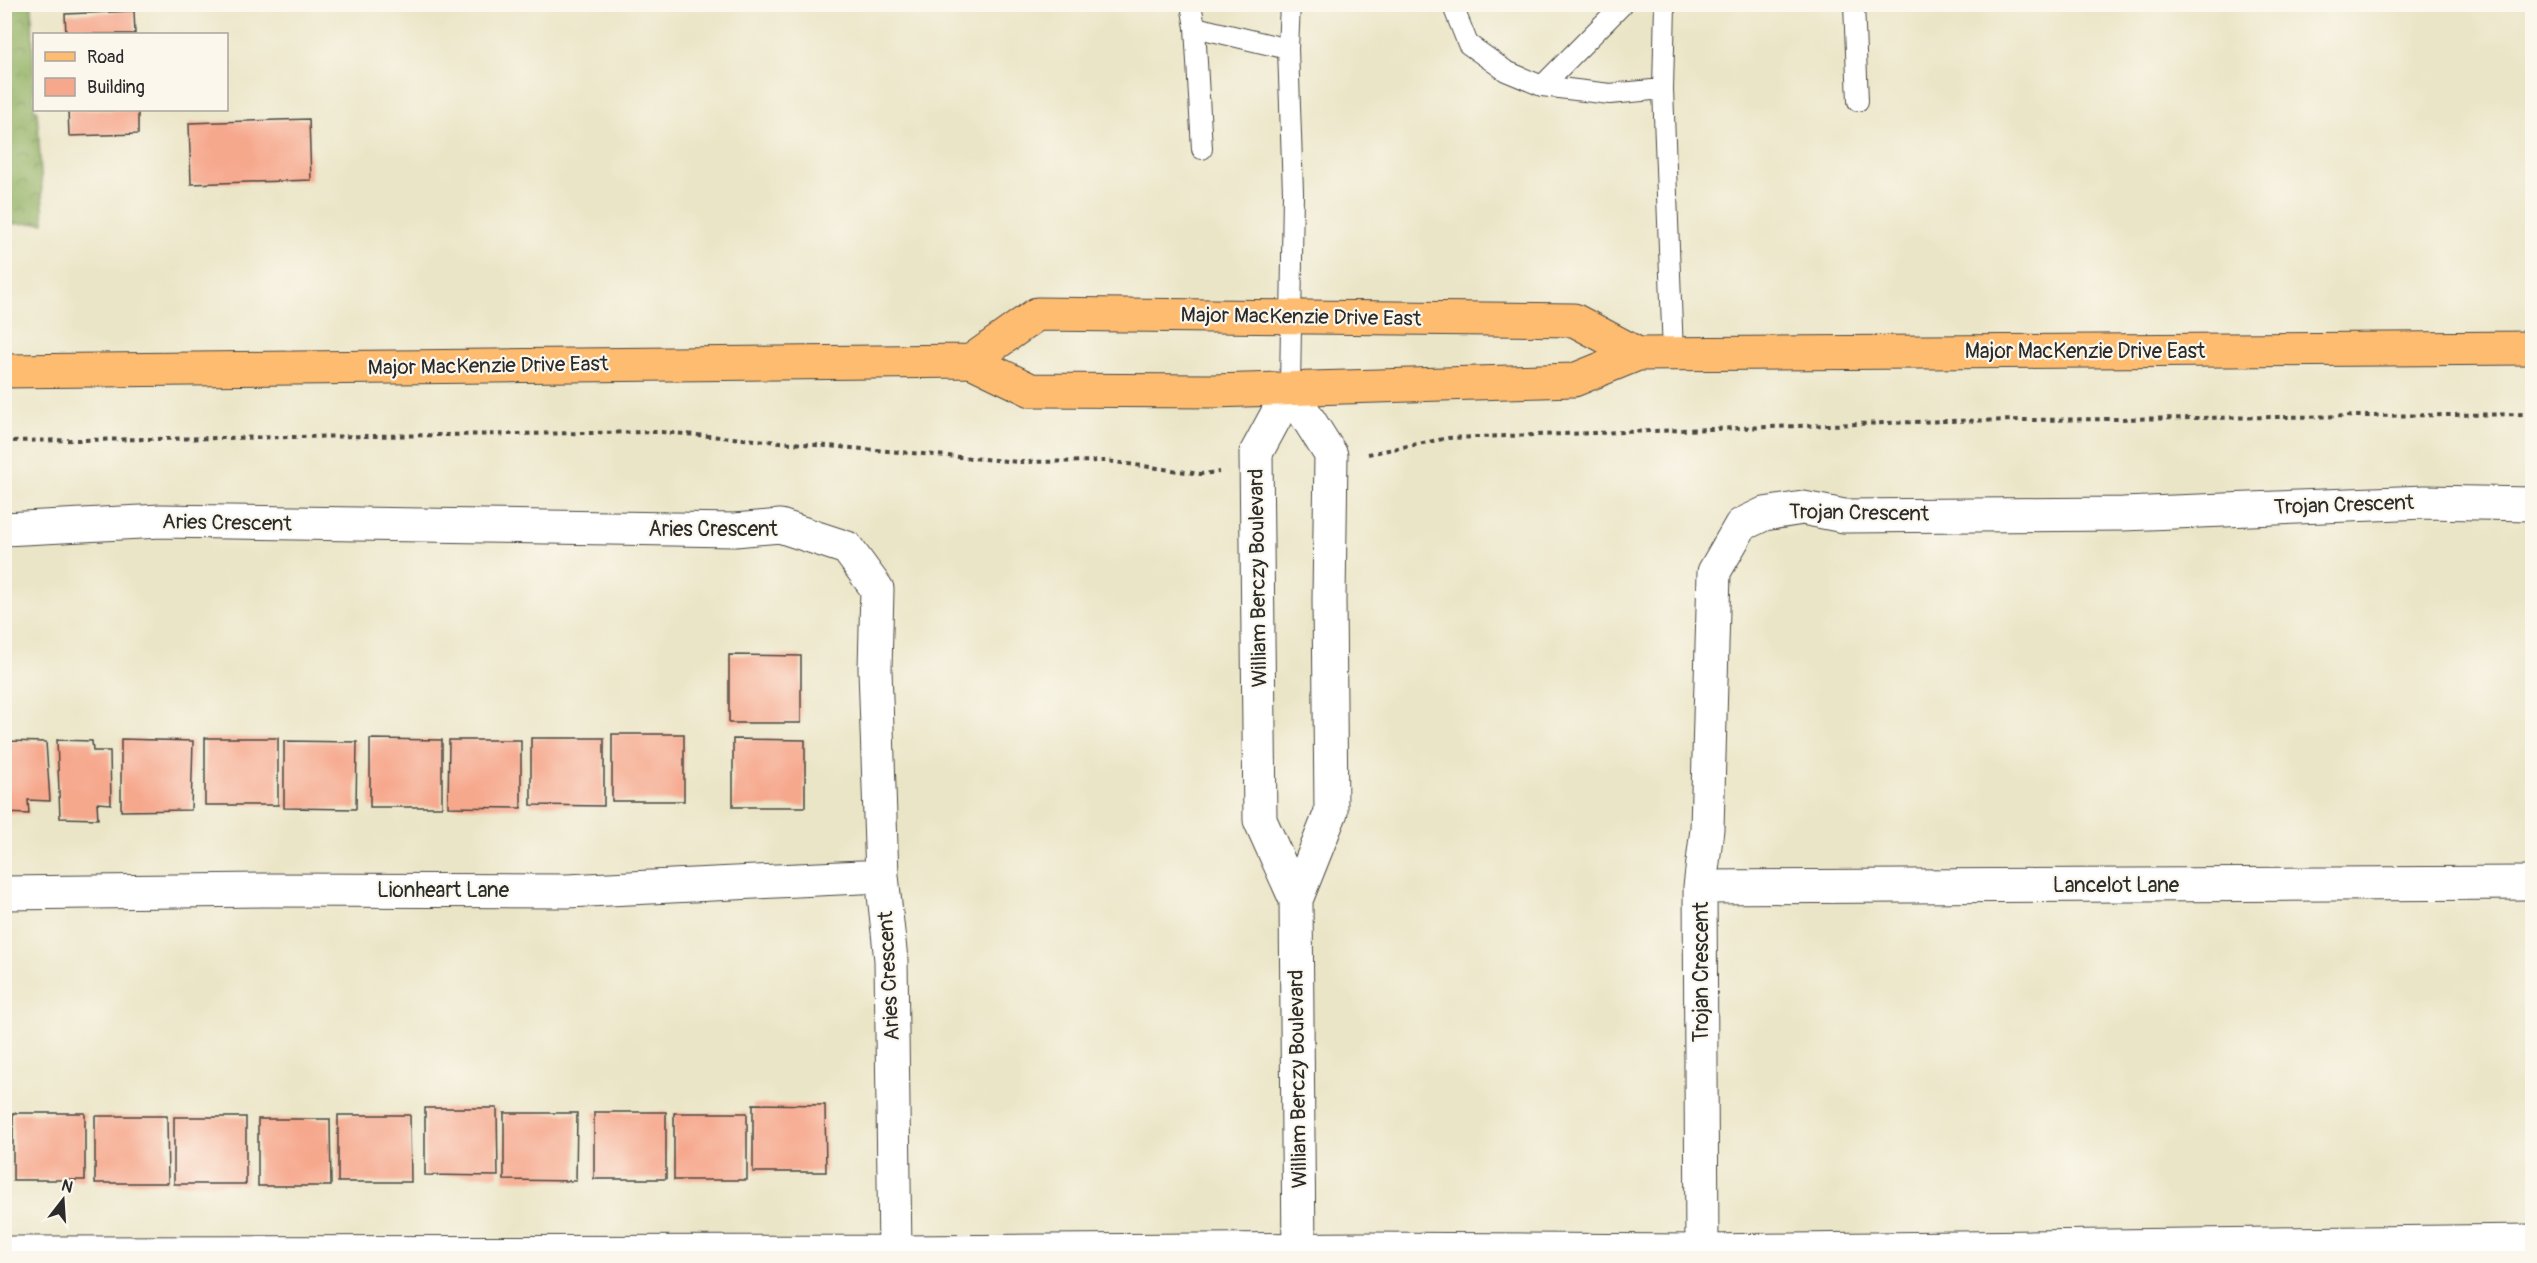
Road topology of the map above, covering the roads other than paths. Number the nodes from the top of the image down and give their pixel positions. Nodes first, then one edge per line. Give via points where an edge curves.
1 (1191, 4) edge
2 (1290, 4) edge
3 (1452, 4) edge
4 (1623, 4) edge
5 (1665, 4) edge
6 (1854, 4) edge
7 (1195, 27) junction
8 (1288, 49) junction
9 (1542, 86) junction
10 (1663, 88) junction
11 (1858, 101) dead end
12 (1202, 149) dead end
13 (1291, 317) junction
14 (2532, 348) edge
15 (1638, 354) junction
16 (1673, 354) junction
17 (971, 361) junction
18 (4, 371) edge
19 (1290, 390) junction
20 (2532, 504) edge
21 (4, 529) edge
22 (882, 876) junction
23 (2532, 883) edge
24 (1700, 887) junction
25 (4, 893) edge
26 (1296, 900) junction
27 (2532, 1241) edge
28 (1702, 1251) junction
29 (895, 1252) junction
30 (4, 1253) edge
31 (1299, 1254) edge

1 - 7 lane
2 - 8 lane
3 - 9 lane via 1468,44 1506,71
4 - 9 lane
5 - 10 lane
6 - 11 lane
7 - 8 lane
7 - 12 lane
8 - 13 lane via 1293,192
9 - 10 lane via 1610,94
10 - 16 lane
13 - 15 main road, Major MacKenzie Drive East via 1574,320
13 - 17 main road, Major MacKenzie Drive East via 1037,314
13 - 19 lane
14 - 16 main road, Major MacKenzie Drive East
15 - 16 main road, Major MacKenzie Drive East
15 - 19 main road, Major MacKenzie Drive East via 1574,380
17 - 18 main road, Major MacKenzie Drive East
17 - 19 main road, Major MacKenzie Drive East via 1031,390
19 - 26 street, William Berczy Boulevard via 1256,453 1260,820
19 - 26 street, William Berczy Boulevard via 1331,455 1331,812
20 - 24 street, Trojan Crescent via 2425,502 2123,514 1867,516 1803,508 1764,514 1741,525 1714,572 1707,829
21 - 22 street, Aries Crescent via 160,521 735,530 780,526 847,548 877,589 875,669
22 - 25 street, Lionheart Lane via 567,891
22 - 29 street, Aries Crescent via 891,960
23 - 24 street, Lancelot Lane
24 - 28 street, Trojan Crescent
26 - 31 street, William Berczy Boulevard
27 - 28 street
28 - 31 street
29 - 30 street
29 - 31 street

